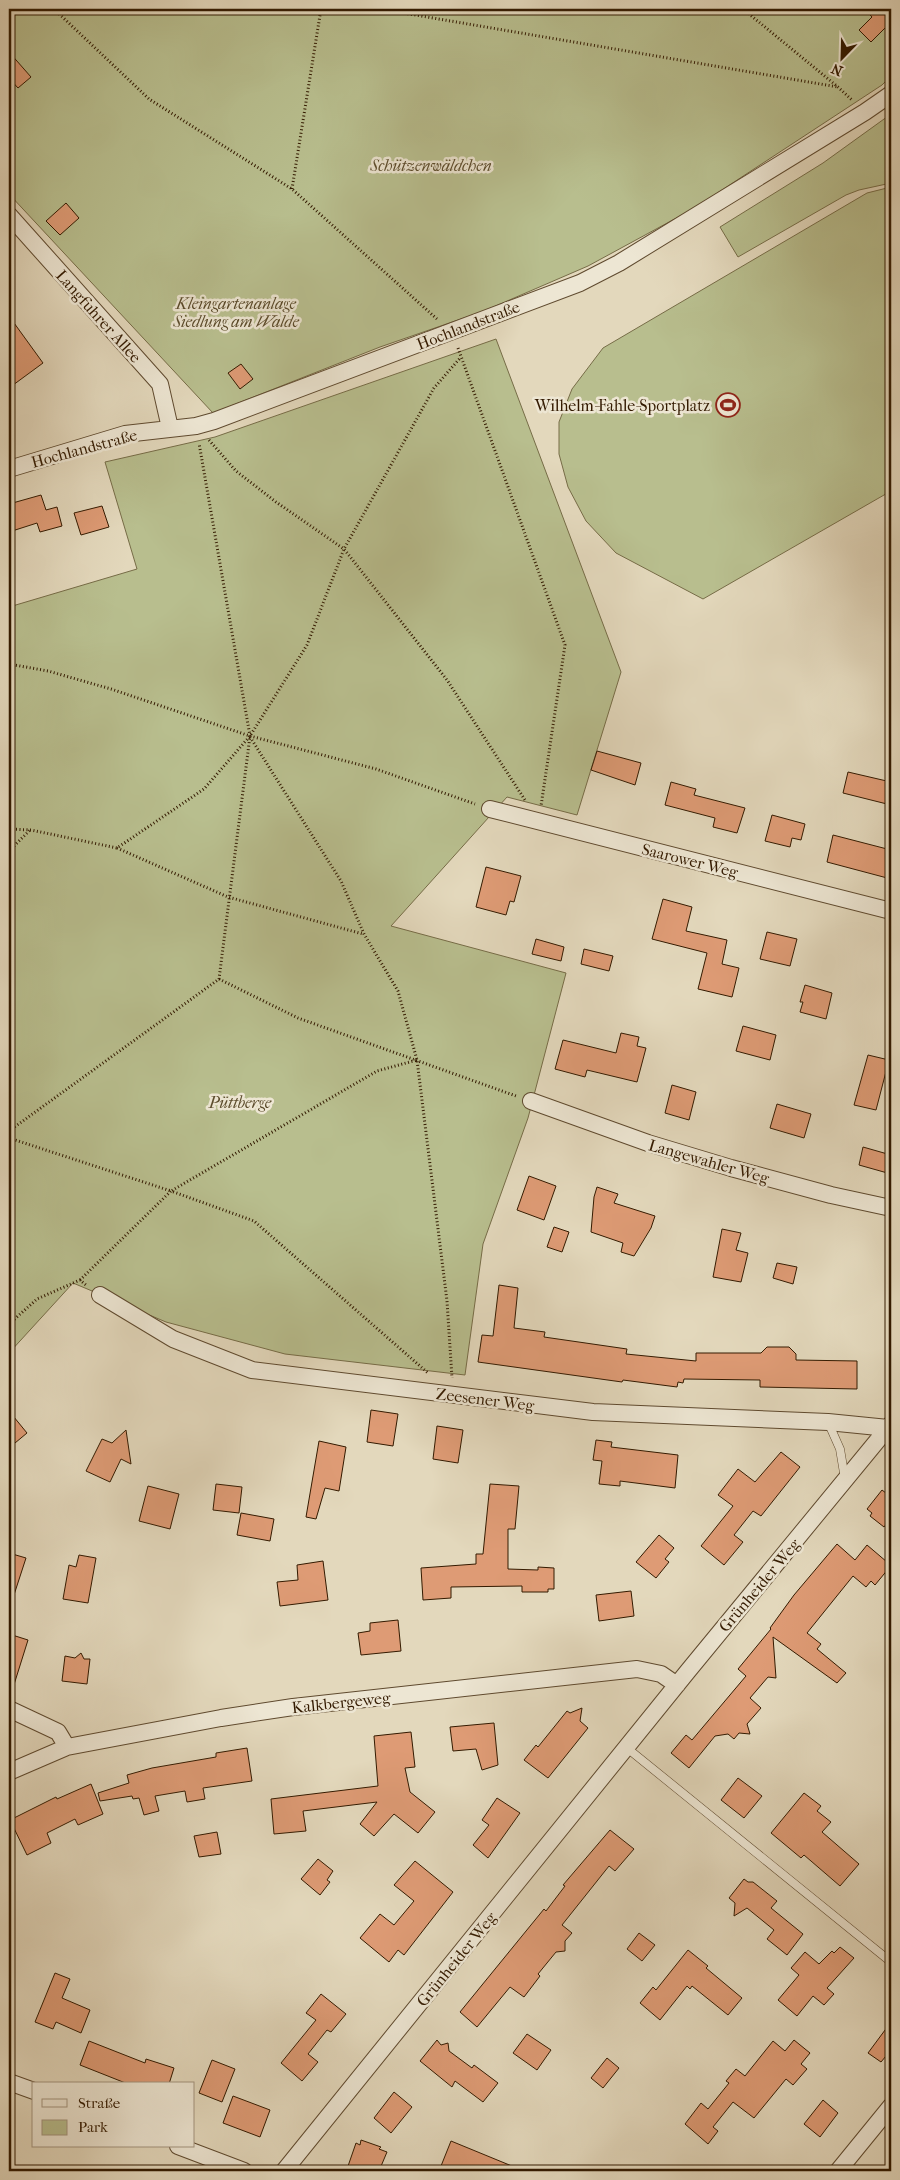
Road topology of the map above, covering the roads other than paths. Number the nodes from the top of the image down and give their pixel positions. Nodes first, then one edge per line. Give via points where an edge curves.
1 (891, 94) edge
2 (9, 215) edge
3 (170, 428) junction
4 (9, 469) edge
5 (490, 809) road end
6 (891, 911) edge
7 (531, 1101) road end
8 (891, 1208) edge
9 (100, 1295) road end
10 (828, 1422) junction
11 (890, 1426) edge
12 (845, 1480) junction
13 (677, 1685) junction
14 (9, 1709) edge
15 (67, 1747) junction
16 (628, 1748) junction
17 (9, 1772) edge
18 (891, 1962) edge
19 (9, 2082) edge
20 (32, 2091) edge
21 (891, 2106) edge
22 (183, 2148) edge
23 (244, 2171) edge
24 (284, 2171) edge
25 (838, 2171) edge

1 - 3 street, Hochlandstraße via 619,263 580,283 196,426
2 - 3 street, Langfuhrer Allee via 160,384
3 - 4 street, Hochlandstraße via 125,434
5 - 6 street, Saarower Weg
7 - 8 street, Langewahler Weg via 648,1143 731,1168 831,1196
9 - 10 street, Zeesener Weg via 173,1339 252,1370 593,1412
10 - 11 street, Zeesener Weg
10 - 12 lane via 840,1449
11 - 12 street, Grünheider Weg
12 - 13 street, Grünheider Weg
13 - 15 street, Kalkbergeweg via 660,1674 637,1669 293,1707
13 - 16 street, Grünheider Weg
14 - 15 street via 58,1732
15 - 17 street, Kalkbergeweg
16 - 18 lane
16 - 24 street, Grünheider Weg
19 - 20 street
21 - 25 street
22 - 23 street

